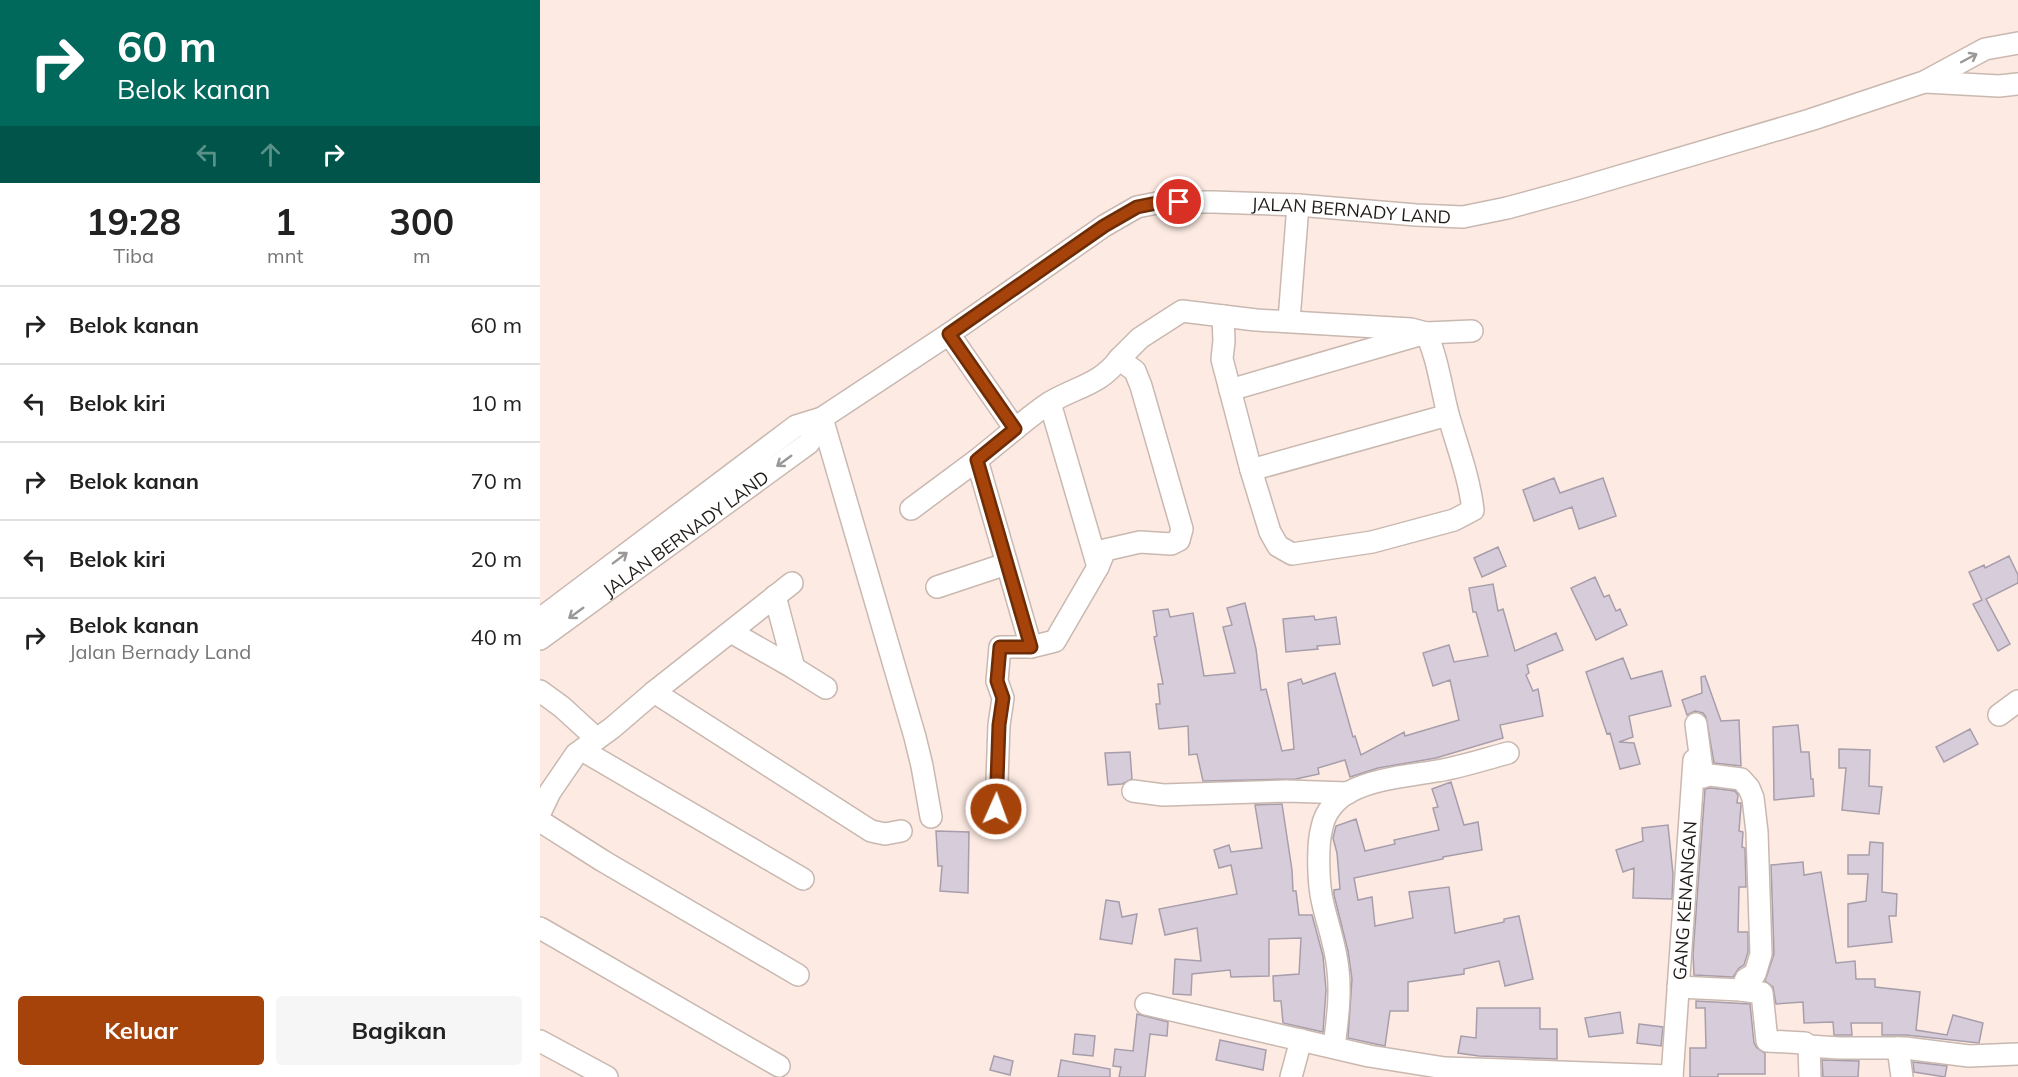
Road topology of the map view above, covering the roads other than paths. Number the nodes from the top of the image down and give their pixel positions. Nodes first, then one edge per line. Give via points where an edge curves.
1 (2018, 43) edge
2 (1924, 82) junction
3 (2018, 84) edge
4 (1299, 205) junction
5 (1223, 316) junction
6 (1289, 320) junction
7 (1472, 331) dead end
8 (1426, 333) junction
9 (949, 334) junction
10 (1119, 359) junction
11 (1230, 390) junction
12 (1050, 403) junction
13 (1448, 415) junction
14 (822, 418) junction
15 (1015, 429) junction
16 (977, 460) junction
17 (1251, 470) junction
18 (911, 509) dead end
19 (1006, 564) junction
20 (1098, 567) junction
21 (792, 583) dead end
22 (937, 587) dead end
23 (775, 596) junction
24 (540, 619) edge
25 (731, 632) junction
26 (540, 639) edge
27 (1031, 647) junction
28 (794, 668) junction
29 (826, 688) dead end
30 (540, 691) edge
31 (654, 692) junction
32 (2018, 701) edge
33 (1999, 715) dead end
34 (589, 745) junction
35 (1508, 753) dead end
36 (1132, 791) dead end
37 (1348, 793) junction
38 (996, 809) dead end
39 (540, 813) edge
40 (931, 817) dead end
41 (540, 821) edge
42 (901, 831) dead end
43 (803, 879) dead end
44 (540, 928) edge
45 (798, 975) dead end
46 (1678, 987) junction
47 (1741, 990) junction
48 (1146, 1004) dead end
49 (1301, 1040) junction
50 (540, 1041) edge
51 (1809, 1046) junction
52 (1334, 1047) junction
53 (1898, 1048) junction
54 (2018, 1054) edge
55 (779, 1065) dead end
56 (1581, 1075) edge
57 (1672, 1076) edge
58 (608, 1077) edge
59 (1291, 1077) edge
60 (1810, 1077) edge
61 (1902, 1077) edge

2 -> 1 street, JALAN BERNADY LAND via 1985,49
2 - 3 street, JALAN BERNADY LAND
2 - 4 street, JALAN BERNADY LAND via 1618,177 1463,217
4 - 6 street
4 - 9 street, JALAN BERNADY LAND via 1162,202 1137,207
5 - 6 street
5 - 10 street via 1182,311 1140,338
5 - 11 street via 1222,359
6 - 8 street
7 - 8 street
8 - 11 street
8 - 13 street via 1435,354
9 - 14 street, JALAN BERNADY LAND
9 - 15 street
10 - 12 street via 1097,381
10 - 20 street via 1135,371 1141,386 1182,529 1179,540 1171,544 1140,542 1105,550
11 - 17 street
12 - 15 street
12 - 20 street
13 - 17 street
13 - 17 street via 1473,510 1454,520 1372,542 1292,554 1278,546 1270,532
24 -> 14 street, JALAN BERNADY LAND via 796,426
14 -> 26 street, JALAN BERNADY LAND via 809,443
14 - 40 street via 915,738
15 - 16 street
16 - 18 street
16 - 19 street
19 - 22 street
19 - 27 street
20 - 27 street via 1055,641
21 - 23 street
23 - 25 street
23 - 28 street
25 - 28 street
25 - 31 street
27 - 38 street via 1000,647 997,681 1003,698
28 - 29 street
30 - 34 street via 562,707
31 - 34 street
31 - 42 street via 871,831
32 - 33 street
34 - 39 street via 566,767
34 - 43 street
35 - 37 street via 1367,784
36 - 37 street via 1163,795
37 - 52 street via 1332,804 1322,826 1320,858 1322,902 1334,940 1338,971
41 - 45 street
44 - 55 street
46 - 47 street
46 - 47 street, GANG KENANGAN via 1696,724 1703,777 1741,779 1753,798 1761,954 1755,974
46 - 57 street, GANG KENANGAN
47 - 51 street via 1762,993 1767,1041
48 - 49 street
49 - 52 street
49 - 59 street
50 - 58 street
51 - 53 street
51 - 60 street
52 - 56 street via 1445,1068
53 - 54 street via 1969,1056
53 - 61 street
56 - 57 street

